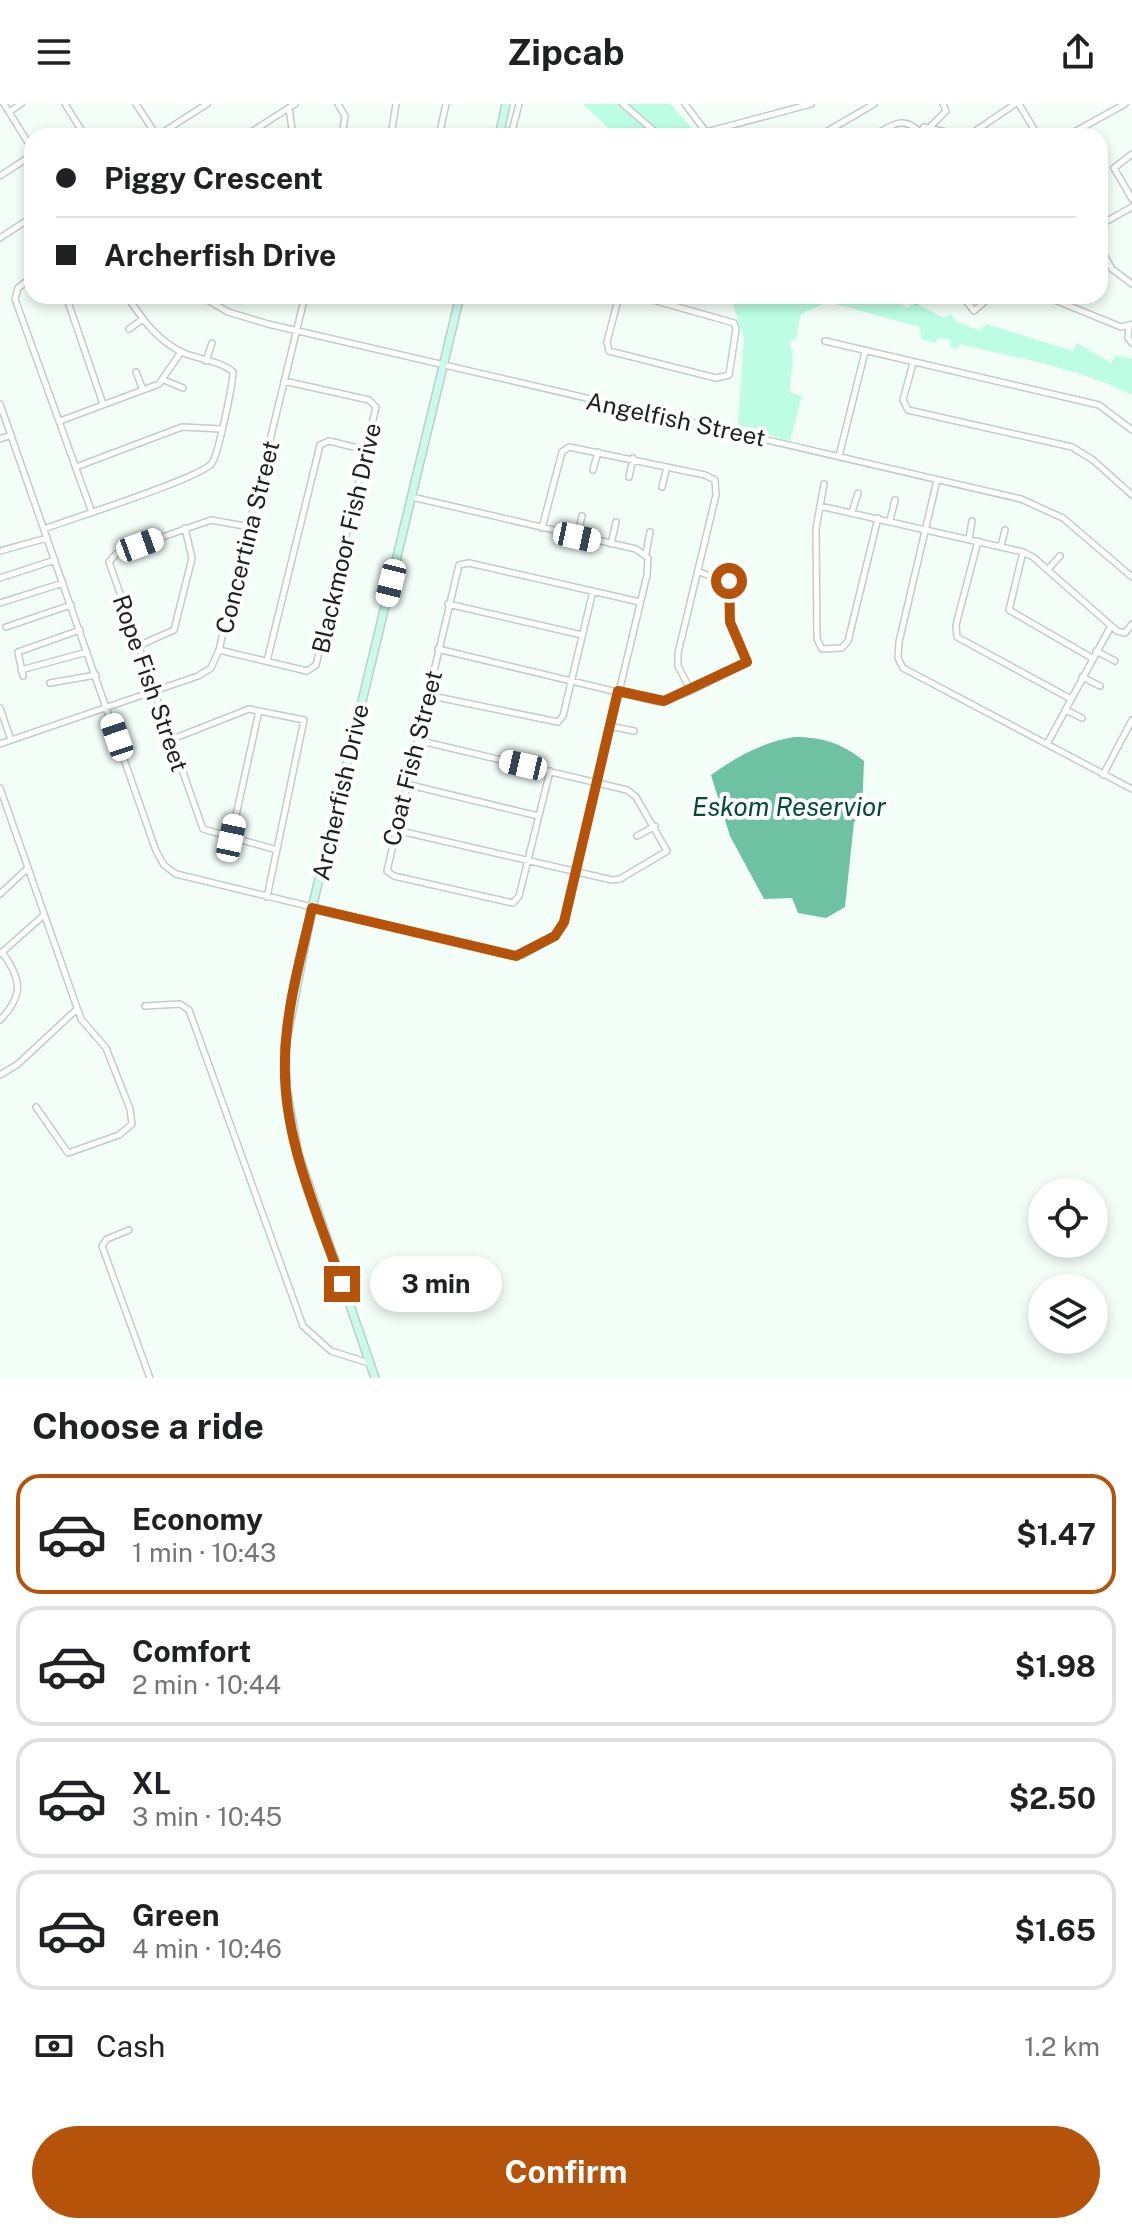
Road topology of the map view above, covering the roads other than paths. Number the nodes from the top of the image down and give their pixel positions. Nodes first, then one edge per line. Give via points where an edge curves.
1 (4, 104) edge
2 (21, 104) edge
3 (65, 104) edge
4 (136, 104) edge
5 (207, 104) edge
6 (338, 104) edge
7 (396, 104) edge
8 (446, 104) edge
9 (506, 104) edge
10 (519, 104) edge
11 (623, 104) edge
12 (685, 104) edge
13 (811, 104) edge
14 (874, 104) edge
15 (943, 104) edge
16 (1017, 104) edge
17 (1125, 104) edge
18 (199, 106) edge
19 (292, 106) edge
20 (9, 112) junction
21 (931, 126) junction
22 (80, 128) edge
23 (152, 128) edge
24 (168, 128) edge
25 (258, 128) edge
26 (293, 128) edge
27 (343, 128) edge
28 (392, 128) edge
29 (441, 128) edge
30 (501, 128) edge
31 (513, 128) edge
32 (651, 128) edge
33 (703, 128) edge
34 (721, 128) edge
35 (833, 128) edge
36 (888, 128) edge
37 (915, 128) edge
38 (928, 128) edge
39 (938, 128) edge
40 (979, 128) edge
41 (1033, 128) edge
42 (1082, 128) edge
43 (24, 136) edge
44 (24, 154) edge
45 (1132, 154) edge
46 (0, 176) edge
47 (1132, 199) edge
48 (1132, 207) edge
49 (1108, 220) edge
50 (24, 222) edge
51 (0, 238) edge
52 (1108, 262) edge
53 (24, 283) edge
54 (1132, 284) edge
55 (69, 304) edge
56 (133, 304) edge
57 (216, 304) edge
58 (303, 304) edge
59 (458, 304) edge
60 (617, 304) edge
61 (667, 304) edge
62 (1068, 304) edge
63 (143, 319) junction
64 (1130, 326) edge
65 (129, 329) dead end
66 (297, 331) junction
67 (825, 341) dead end
68 (212, 343) dead end
69 (1132, 343) edge
70 (181, 352) junction
71 (865, 352) junction
72 (206, 361) junction
73 (913, 363) junction
74 (444, 365) junction
75 (136, 372) dead end
76 (164, 380) junction
77 (284, 381) junction
78 (183, 388) dead end
79 (143, 390) junction
80 (0, 404) edge
81 (103, 404) junction
82 (60, 421) junction
83 (221, 429) junction
84 (1132, 430) edge
85 (11, 435) junction
86 (0, 439) edge
87 (366, 450) junction
88 (598, 452) junction
89 (839, 456) junction
90 (633, 458) junction
91 (76, 467) junction
92 (667, 467) junction
93 (593, 470) dead end
94 (629, 477) dead end
95 (937, 480) junction
96 (824, 484) dead end
97 (662, 487) dead end
98 (858, 493) dead end
99 (1132, 495) edge
100 (412, 497) junction
101 (895, 500) dead end
102 (820, 506) junction
103 (91, 510) junction
104 (852, 512) junction
105 (582, 516) dead end
106 (878, 518) junction
107 (890, 520) junction
108 (972, 521) dead end
109 (616, 522) dead end
110 (250, 527) junction
111 (185, 528) junction
112 (542, 528) junction
113 (926, 528) junction
114 (44, 529) junction
115 (1005, 530) dead end
116 (650, 532) dead end
117 (577, 537) junction
118 (47, 538) junction
119 (969, 539) junction
120 (978, 541) junction
121 (611, 544) junction
122 (1001, 546) junction
123 (0, 551) edge
124 (1023, 552) junction
125 (646, 554) junction
126 (1060, 556) dead end
127 (55, 560) junction
128 (1048, 569) junction
129 (699, 572) junction
130 (1132, 577) edge
131 (0, 578) edge
132 (63, 583) junction
133 (593, 590) junction
134 (640, 602) junction
135 (0, 603) edge
136 (448, 604) junction
137 (71, 605) junction
138 (1132, 624) edge
139 (1111, 626) junction
140 (6, 627) dead end
141 (80, 630) junction
142 (582, 635) junction
143 (138, 646) junction
144 (438, 649) junction
145 (219, 650) junction
146 (1096, 651) junction
147 (87, 652) junction
148 (1092, 658) junction
149 (267, 661) junction
150 (1115, 661) dead end
151 (96, 675) junction
152 (1082, 677) junction
153 (570, 681) junction
154 (50, 683) dead end
155 (1100, 686) dead end
156 (618, 691) junction
157 (691, 691) junction
158 (153, 692) junction
159 (427, 695) junction
160 (1071, 699) junction
161 (0, 708) edge
162 (107, 708) junction
163 (1066, 710) junction
164 (259, 711) junction
165 (1082, 718) dead end
166 (1132, 720) edge
167 (609, 726) junction
168 (634, 731) dead end
169 (11, 740) junction
170 (170, 740) junction
171 (417, 740) junction
172 (0, 744) edge
173 (1047, 744) junction
174 (550, 771) junction
175 (1103, 775) junction
176 (596, 781) junction
177 (406, 784) junction
178 (0, 788) edge
179 (1132, 789) edge
180 (538, 816) junction
181 (655, 826) junction
182 (396, 830) junction
183 (637, 836) dead end
184 (231, 838) junction
185 (277, 850) junction
186 (528, 861) junction
187 (28, 868) junction
188 (576, 872) junction
189 (0, 894) edge
190 (267, 897) junction
191 (312, 908) junction
192 (44, 915) junction
193 (1, 953) edge
194 (145, 1006) dead end
195 (77, 1009) junction
196 (0, 1020) edge
197 (0, 1075) edge
198 (36, 1107) dead end
199 (129, 1230) dead end
200 (370, 1364) junction
201 (150, 1378) edge
202 (375, 1378) edge

1 - 20 street
2 - 20 street
3 - 22 street
4 - 23 street
5 - 18 street
6 - 27 street via 345,116
7 - 28 street
8 - 29 street
9 - 30 street
10 - 31 street
11 - 32 street
12 - 33 street
13 - 34 street
14 - 35 street
15 - 21 street via 946,111
16 - 40 street
16 - 41 street
17 - 42 street
18 - 24 street
19 - 25 street
19 - 26 street
20 - 43 street
21 - 38 street
21 - 39 street
36 - 37 street via 900,122
44 - 46 street
45 - 47 street via 1114,168
48 - 49 street
50 - 51 street
52 - 54 street
53 - 82 street via 15,299
55 - 81 street
56 - 63 street
57 - 66 street, Angelfish Street via 241,317
58 - 66 street, Concertina Street
59 - 74 street, Archerfish Drive
60 - 61 street via 609,351 716,378 729,375 734,323
62 - 64 street
63 - 65 street
63 - 70 street
64 - 69 street
66 - 74 street, Angelfish Street
66 - 77 street, Concertina Street
67 - 71 street
68 - 72 street
70 - 72 street
70 - 76 street
71 - 73 street
71 - 89 street
72 - 83 street via 227,367 234,375
73 - 84 street via 1099,405
73 - 99 street via 903,400 908,410 1072,447
74 - 89 street, Angelfish Street
74 - 100 street, Archerfish Drive
75 - 79 street
76 - 78 street
76 - 79 street
77 - 87 street, Blackmoor Fish Drive via 374,402
77 - 110 street, Concertina Street
79 - 81 street
80 - 85 street
81 - 82 street
82 - 91 street
83 - 91 street via 182,427
83 - 103 street via 214,458 205,469
85 - 86 street
85 - 114 street
87 - 149 street via 329,441 320,445
87 - 149 street, Blackmoor Fish Drive via 316,665 307,671
88 - 90 street
88 - 93 street
88 - 112 street via 563,450
89 - 95 street, Angelfish Street
90 - 92 street
90 - 94 street
91 - 103 street
92 - 97 street
92 - 129 street via 708,475 717,485
95 - 113 street
95 - 130 street, Angelfish Street via 1045,507
96 - 102 street
98 - 104 street
100 - 112 street
100 - 191 street, Archerfish Drive
101 - 107 street
102 - 104 street
102 - 106 street via 817,639 826,650 842,648 848,641
103 - 114 street
104 - 106 street
105 - 117 street
106 - 107 street
107 - 113 street
108 - 119 street
109 - 121 street
110 - 111 street, Rope Fish Street via 218,520
110 - 145 street, Concertina Street
111 - 143 street via 192,558 175,628
111 - 143 street, Rope Fish Street via 111,559
112 - 117 street
113 - 119 street
113 - 173 street via 899,642 901,663 912,674
114 - 118 street
115 - 122 street
116 - 125 street
117 - 121 street
118 - 123 street
118 - 127 street
119 - 120 street
120 - 122 street
120 - 160 street via 956,635
121 - 125 street
122 - 124 street
124 - 128 street
124 - 148 street via 1010,596 1011,612
125 - 134 street
126 - 128 street
127 - 131 street
127 - 132 street
128 - 139 street
129 - 157 street via 678,658
129 - 157 street via 731,583 730,622 747,662
132 - 135 street
132 - 137 street
133 - 134 street, Coat Fish Street
133 - 136 street, Coat Fish Street via 464,562
133 - 142 street
134 - 156 street
136 - 142 street
136 - 144 street, Coat Fish Street
137 - 140 street
137 - 141 street
138 - 139 street via 1122,633
139 - 146 street
141 - 147 street
141 - 147 street via 18,652 22,673
142 - 153 street
143 - 158 street, Rope Fish Street
144 - 153 street
144 - 159 street, Coat Fish Street
145 - 149 street, Blackmoor Fish Drive
145 - 158 street, Concertina Street via 205,673
146 - 148 street
146 - 150 street
147 - 151 street
148 - 152 street
151 - 154 street
151 - 162 street
152 - 155 street
152 - 160 street
153 - 156 street
153 - 159 street via 563,716 555,723
156 - 157 street via 659,702
156 - 167 street
158 - 162 street, Concertina Street
158 - 170 street, Rope Fish Street
159 - 171 street, Coat Fish Street
160 - 163 street
161 - 169 street
162 - 169 street, Concertina Street
162 - 190 street via 164,865 176,874
163 - 165 street
163 - 173 street
164 - 170 street via 242,711
164 - 184 street
164 - 185 street via 300,717 305,723
166 - 175 street
167 - 168 street
167 - 176 street
169 - 172 street, Concertina Street
170 - 184 street, Rope Fish Street via 203,829
171 - 174 street
171 - 177 street, Coat Fish Street
173 - 175 street
174 - 176 street
174 - 180 street, Coat Fish Street
175 - 179 street
176 - 181 street via 633,793
176 - 188 street
177 - 180 street
177 - 182 street, Coat Fish Street
178 - 187 street
180 - 186 street, Coat Fish Street
181 - 183 street
181 - 188 street via 667,849 653,860 617,880
182 - 186 street
182 - 186 street, Coat Fish Street via 386,866 390,874 503,903 518,899
184 - 185 street, Rope Fish Street
185 - 190 street
186 - 188 street
187 - 189 street
187 - 192 street
188 - 191 street via 561,929 520,955
190 - 191 street
191 - 200 street, Archerfish Drive via 287,1030 286,1088 300,1162
192 - 193 street
192 - 195 street
193 - 196 street via 19,993
194 - 200 street via 180,1004 189,1010 303,1326 331,1351
195 - 197 street
195 - 198 street via 106,1048 132,1124 119,1135 68,1153
199 - 201 street via 102,1246
200 - 202 street, Archerfish Drive

